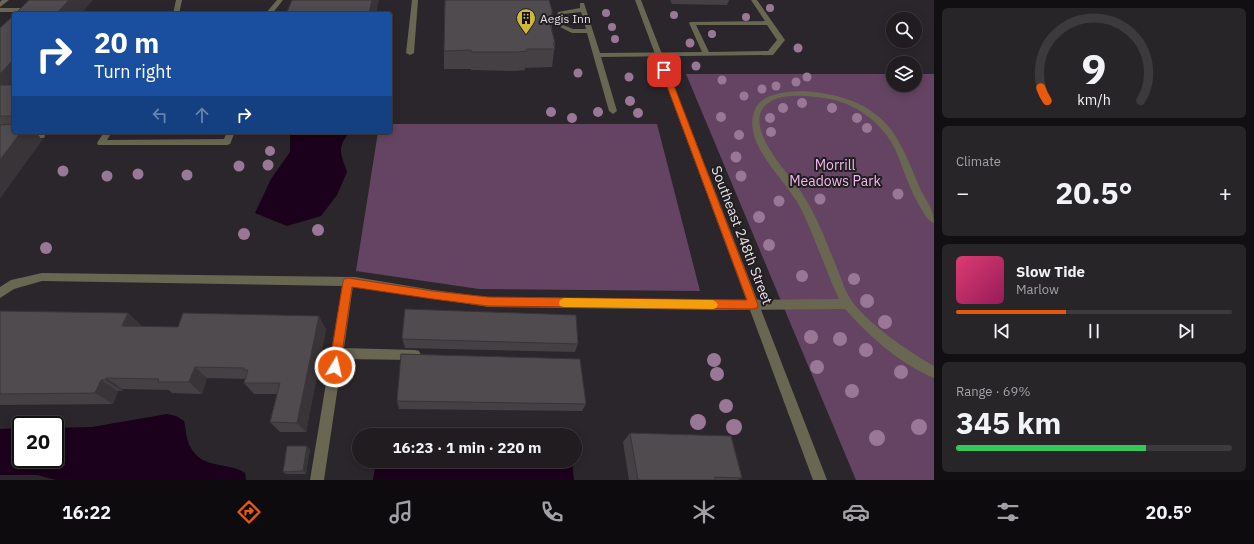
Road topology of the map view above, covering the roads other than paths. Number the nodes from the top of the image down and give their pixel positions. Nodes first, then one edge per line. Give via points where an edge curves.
1 (6, 0) edge
2 (179, 0) edge
3 (280, 0) edge
4 (415, 0) edge
5 (638, 0) edge
6 (754, 0) edge
7 (0, 5) edge
8 (0, 10) edge
9 (26, 10) edge
10 (176, 12) edge
11 (270, 12) edge
12 (560, 17) dead end
13 (769, 23) junction
14 (563, 28) dead end
15 (590, 31) junction
16 (410, 53) dead end
17 (707, 54) junction
18 (597, 55) junction
19 (658, 55) junction
20 (613, 111) dead end
21 (107, 134) edge
22 (230, 134) edge
23 (41, 136) dead end
24 (0, 137) edge
25 (934, 219) edge
26 (348, 282) junction
27 (0, 293) edge
28 (848, 304) junction
29 (753, 305) junction
30 (337, 353) junction
31 (423, 355) edge
32 (934, 372) edge
33 (318, 480) edge
34 (820, 480) edge

1 - 7 street
2 - 10 street
3 - 11 street
4 - 16 street
5 - 19 street, Southeast 248th Street
6 - 13 street
8 - 9 street
12 - 15 street via 562,12 583,7
13 - 17 street via 781,40 770,53
13 - 17 street via 692,23
14 - 15 street
15 - 18 street
17 - 19 street
18 - 19 street
18 - 20 street
19 - 29 street, Southeast 248th Street
21 - 22 street via 101,143 226,142
23 - 24 street
25 - 28 street via 920,200 895,142 884,127 863,110 839,98 799,93 781,95 769,99 760,106 755,116 756,130 761,143 812,219
26 - 27 street via 42,277 11,284
26 - 29 street via 488,302
26 - 30 street
28 - 29 street
28 - 32 street via 879,336 910,359
29 - 34 street, Southeast 248th Street
30 - 31 street
30 - 33 street

